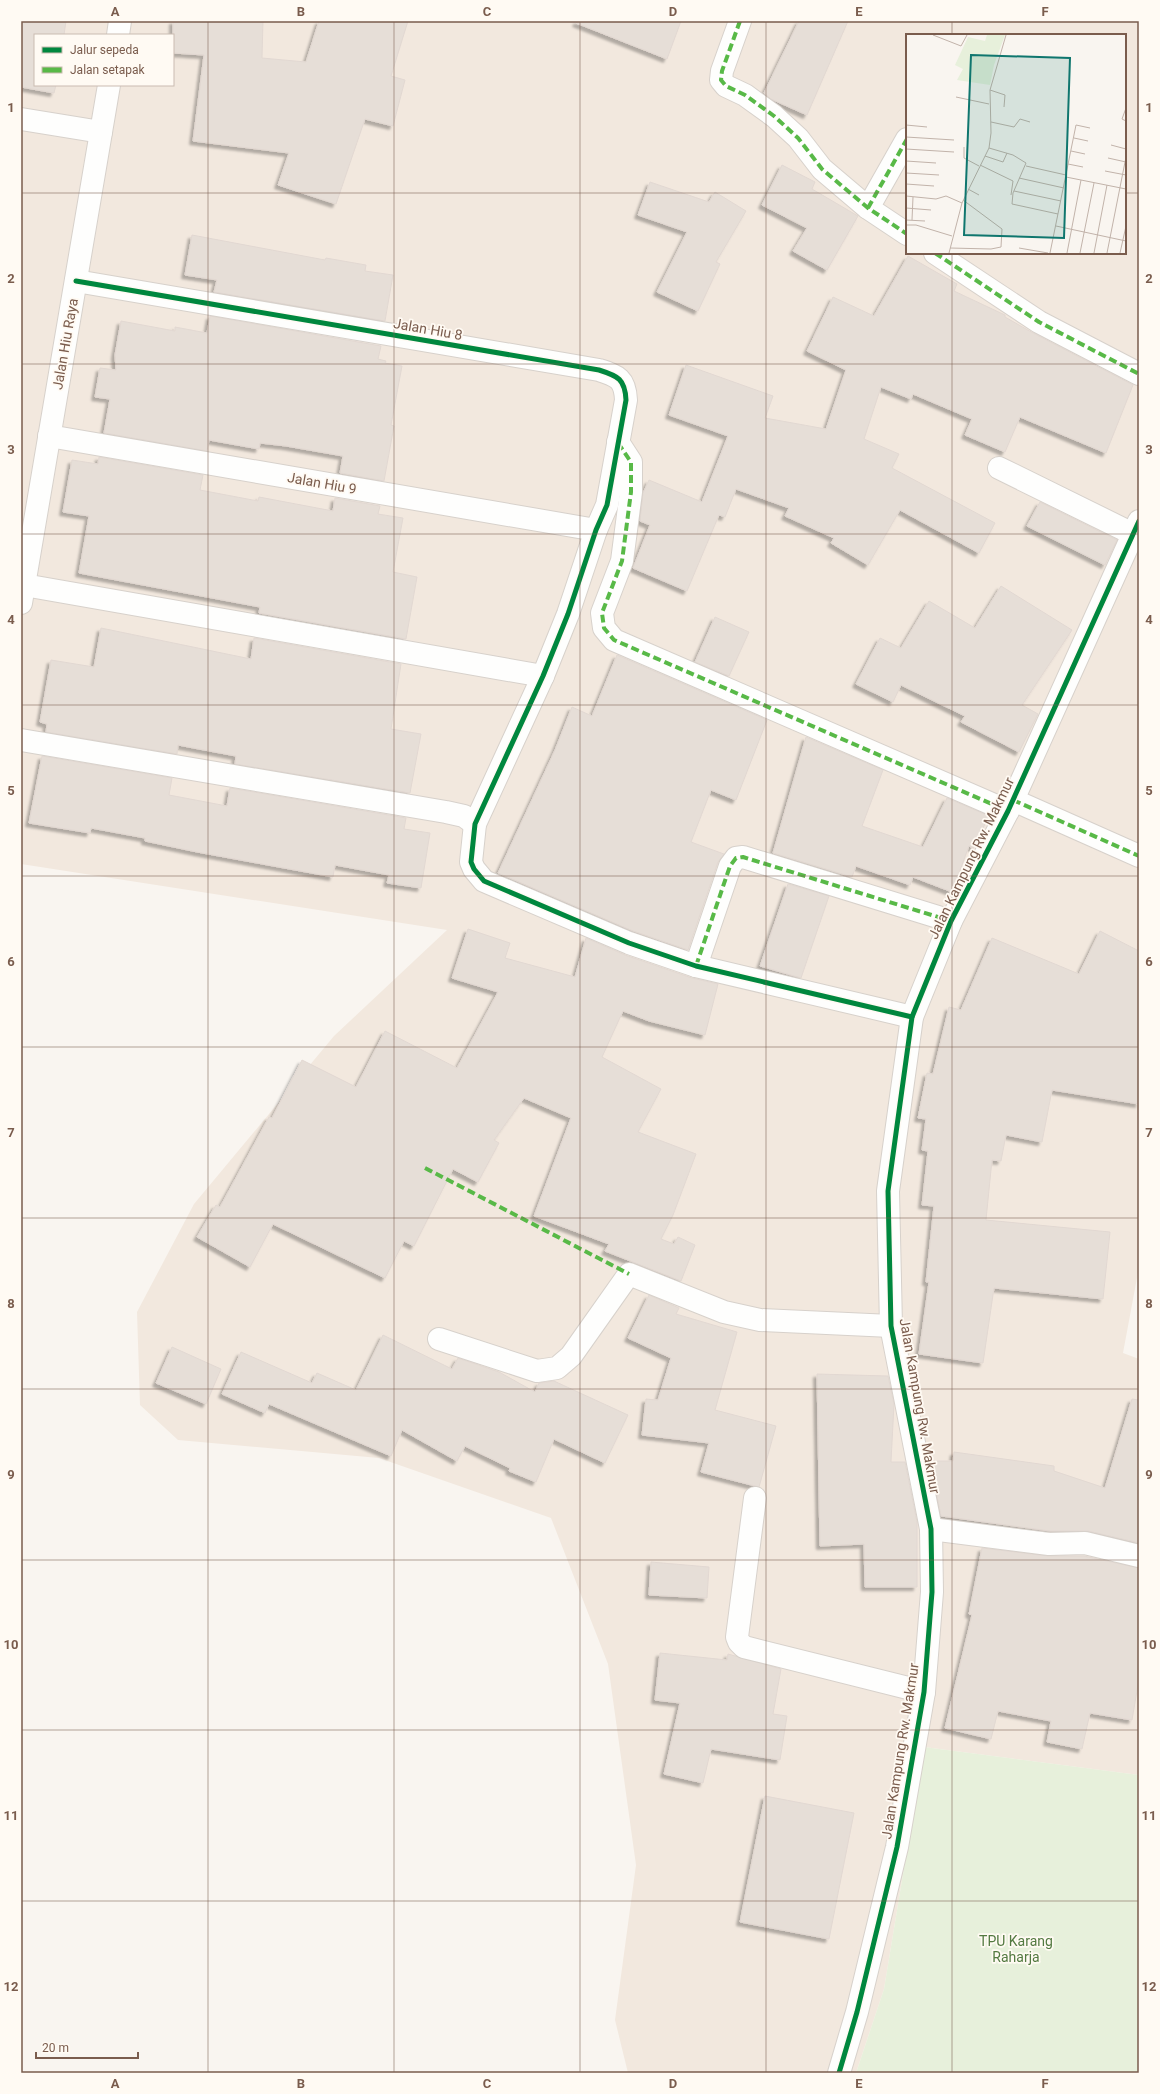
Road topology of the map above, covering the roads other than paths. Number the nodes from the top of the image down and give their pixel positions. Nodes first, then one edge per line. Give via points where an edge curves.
1 (120, 21) edge
2 (740, 21) edge
3 (118, 34) edge
4 (109, 86) edge
5 (21, 119) edge
6 (101, 132) junction
7 (906, 141) edge
8 (868, 208) junction
9 (906, 233) edge
10 (937, 254) edge
11 (76, 281) junction
12 (1139, 374) edge
13 (49, 436) junction
14 (618, 442) junction
15 (999, 468) dead end
16 (1136, 527) edge
17 (596, 530) junction
18 (22, 594) edge
19 (543, 676) junction
20 (21, 740) edge
21 (1011, 806) junction
22 (475, 824) junction
23 (1139, 856) edge
24 (951, 921) junction
25 (696, 966) junction
26 (912, 1017) junction
27 (891, 1326) junction
28 (439, 1339) dead end
29 (754, 1498) dead end
30 (931, 1530) junction
31 (1139, 1556) edge
32 (924, 1692) junction
33 (839, 2073) edge

1 - 3 street
2 - 8 street via 725,60 721,80 726,86 745,95 779,121 798,138 822,169
4 - 6 street, Jalan Hiu Raya
5 - 6 street
6 - 11 street, Jalan Hiu Raya
7 - 8 street
8 - 9 street
10 - 12 street via 1039,322
11 - 13 street, Jalan Hiu Raya
11 - 14 street, Jalan Hiu 8 via 599,370 616,375 625,387 626,400
13 - 17 street, Jalan Hiu 9
13 - 18 street, Jalan Hiu Raya
14 - 17 street, Jalan Hiu 8 via 607,504
14 - 21 street via 630,462 631,492 622,561 602,613 604,628 614,640
15 - 16 street
16 - 21 street, Jalan Kampung Rw. Makmur
17 - 19 street, Jalan Hiu 8 via 568,614
18 - 19 street
19 - 22 street, Jalan Hiu 8
20 - 22 street via 446,812 464,816
21 - 23 street
21 - 24 street, Jalan Kampung Rw. Makmur
22 - 25 street, Jalan Hiu 8 via 470,862 484,881 629,943
24 - 25 street via 743,856 736,858 730,866
24 - 26 street, Jalan Kampung Rw. Makmur
25 - 26 street, Jalan Hiu 8
26 - 27 street, Jalan Kampung Rw. Makmur via 888,1191
27 - 28 street via 760,1320 724,1312 629,1274 571,1356 557,1368 537,1371
27 - 30 street, Jalan Kampung Rw. Makmur
29 - 32 street via 737,1637 739,1642 744,1647
30 - 31 street via 1048,1544 1085,1543
30 - 32 street, Jalan Kampung Rw. Makmur via 932,1592
32 - 33 street, Jalan Kampung Rw. Makmur via 897,1847 858,2012

